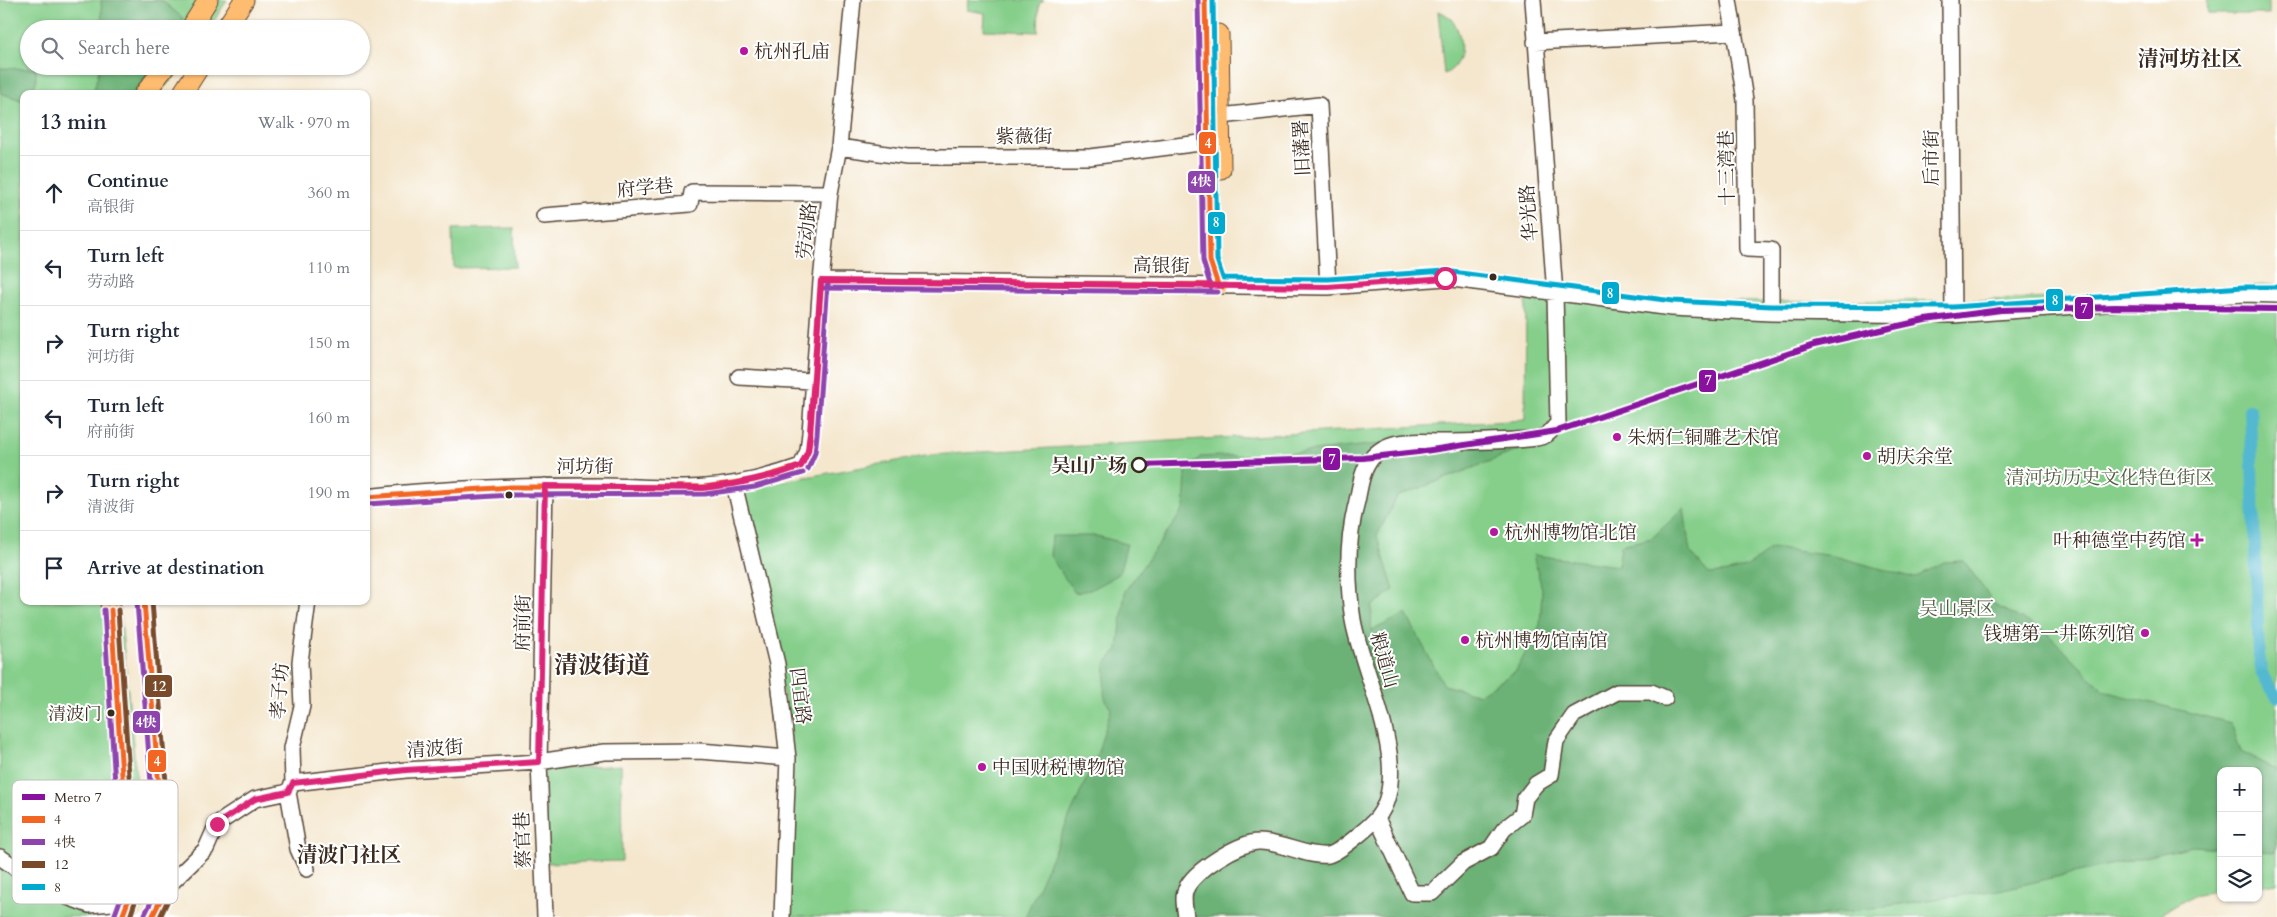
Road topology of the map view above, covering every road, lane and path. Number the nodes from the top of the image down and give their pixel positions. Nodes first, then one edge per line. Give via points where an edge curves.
1 (208, 0) edge
2 (244, 0) edge
3 (853, 0) edge
4 (1205, 0) edge
5 (1218, 0) edge
6 (1533, 0) edge
7 (1729, 0) edge
8 (1950, 0) edge
9 (196, 20) edge
10 (231, 20) edge
11 (1734, 32) junction
12 (1535, 42) junction
13 (159, 75) edge
14 (194, 75) edge
15 (147, 90) edge
16 (185, 90) edge
17 (1221, 116) junction
18 (1208, 142) junction
19 (839, 147) junction
20 (830, 193) junction
21 (544, 216) dead end
22 (821, 281) junction
23 (1218, 285) junction
24 (1328, 287) junction
25 (1555, 294) junction
26 (2277, 295) edge
27 (1771, 313) junction
28 (1953, 315) junction
29 (739, 377) dead end
30 (812, 381) junction
31 (1558, 423) joint
32 (801, 466) joint
33 (734, 484) junction
34 (545, 486) junction
35 (370, 497) edge
36 (110, 605) edge
37 (144, 605) edge
38 (307, 605) edge
39 (1665, 698) dead end
40 (788, 758) junction
41 (539, 762) junction
42 (122, 780) edge
43 (158, 780) edge
44 (290, 787) junction
45 (1376, 818) junction
46 (0, 857) edge
47 (12, 865) edge
48 (307, 869) dead end
49 (178, 876) edge
50 (86, 904) edge
51 (100, 904) edge
52 (127, 904) edge
53 (158, 904) edge
54 (122, 917) edge
55 (152, 917) edge
56 (545, 917) edge
57 (782, 917) edge
58 (1186, 917) edge

1 - 9 main road
2 - 10 main road
3 - 19 street, 劳动路
4 - 18 main road
5 - 17 main road
6 - 12 street, 华光路
7 - 11 street, 十三湾巷
8 - 28 street, 后市街
11 - 12 street
11 - 27 street, 十三湾巷 via 1745,100 1746,249 1771,250
12 - 25 street, 华光路
13 - 15 main road
14 - 16 main road
17 - 23 main road via 1222,261
17 - 24 street, 旧藩署 via 1318,105
18 - 19 street, 紫薇街 via 1090,156 908,157
18 - 23 main road via 1210,261
19 - 20 street, 劳动路
20 - 21 street, 府学巷 via 692,192 690,204
20 - 22 street, 劳动路
22 - 23 street, 高银街
22 - 30 street, 劳动路
23 - 24 street, 高银街
24 - 25 street, 高银街 via 1445,278
25 - 27 street, 高银街 via 1672,308
25 - 31 street, 华光路
26 - 28 street, 高银街 via 2244,294
27 - 28 street, 高银街
29 - 30 street
30 - 32 street, 劳动路 via 808,451
31 - 45 street, 粮道山 via 1547,434 1535,438 1400,442 1377,451 1369,461 1354,510 1350,562 1353,620 1391,766 1388,800
32 - 33 street, 河坊街
33 - 34 street, 河坊街 via 703,488
33 - 40 street, 四宜路 via 777,664
34 - 35 street, 河坊街 via 429,490
34 - 41 street, 府前街
36 - 42 main road
37 - 43 main road
38 - 44 street, 孝子坊 via 300,662 302,706 292,748
39 - 45 street via 1651,692 1617,692 1574,715 1556,741 1551,775 1536,784 1525,798 1522,815 1504,829 1491,848 1463,863 1432,893 1412,893
40 - 41 street, 清波街 via 699,751 604,752
40 - 57 street, 四宜路
41 - 44 street, 清波街 via 406,770
41 - 56 street, 蔡官巷
44 - 48 street, 孝子坊 via 298,849
44 - 49 street, 清波街 via 255,799 217,824 206,848
45 - 58 street, 粮道山 via 1343,849 1328,855 1257,841 1238,848 1192,878 1185,890
46 - 47 street
50 - 51 street
52 - 54 main road
53 - 55 main road

